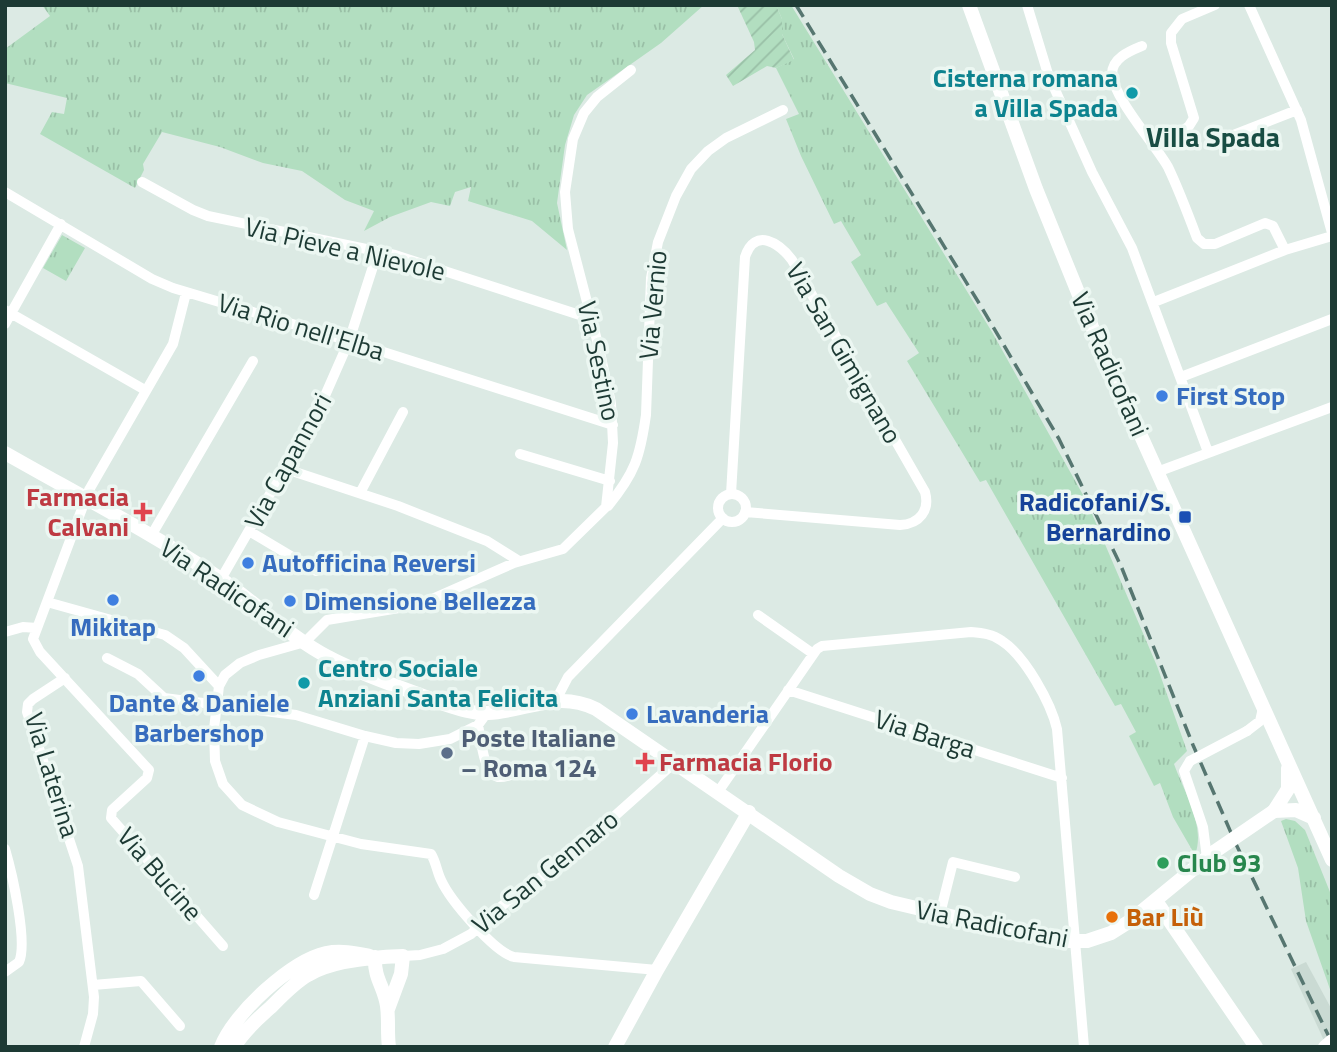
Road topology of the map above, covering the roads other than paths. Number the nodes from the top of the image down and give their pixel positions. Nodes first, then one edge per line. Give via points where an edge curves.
1 (969, 5) edge
2 (1027, 5) edge
3 (1215, 5) edge
4 (1249, 5) edge
5 (1142, 46) dead end
6 (631, 70) dead end
7 (783, 110) dead end
8 (1297, 110) junction
9 (1231, 136) dead end
10 (1156, 149) junction
11 (142, 182) dead end
12 (5, 192) edge
13 (61, 224) junction
14 (1332, 234) edge
15 (1285, 250) junction
16 (378, 251) junction
17 (186, 293) junction
18 (1154, 302) junction
19 (7, 316) edge
20 (1332, 318) edge
21 (592, 319) junction
22 (349, 341) junction
23 (253, 361) dead end
24 (1181, 377) junction
25 (145, 390) junction
26 (1332, 407) edge
27 (403, 412) dead end
28 (613, 425) junction
29 (1208, 452) junction
30 (5, 453) edge
31 (520, 454) dead end
32 (286, 469) junction
33 (1157, 472) junction
34 (611, 481) junction
35 (360, 494) junction
36 (731, 494) junction
37 (86, 499) junction
38 (606, 508) junction
39 (745, 512) junction
40 (723, 518) junction
41 (249, 531) junction
42 (151, 536) junction
43 (519, 561) junction
44 (316, 571) dead end
45 (221, 579) junction
46 (47, 602) junction
47 (758, 615) dead end
48 (37, 628) junction
49 (5, 632) edge
50 (305, 642) junction
51 (812, 653) junction
52 (107, 658) dead end
53 (65, 678) junction
54 (219, 686) junction
55 (788, 690) junction
56 (556, 700) junction
57 (217, 704) junction
58 (1263, 708) junction
59 (482, 719) junction
60 (365, 736) junction
61 (1287, 759) junction
62 (674, 763) junction
63 (526, 770) dead end
64 (1062, 778) junction
65 (718, 792) junction
66 (1304, 793) junction
67 (1282, 806) junction
68 (749, 812) junction
69 (1314, 818) junction
70 (332, 837) junction
71 (5, 849) edge
72 (1210, 855) junction
73 (1332, 860) edge
74 (1015, 877) dead end
75 (314, 895) dead end
76 (1156, 901) junction
77 (940, 914) junction
78 (477, 928) junction
79 (1074, 942) junction
80 (223, 946) dead end
81 (403, 956) junction
82 (374, 957) junction
83 (657, 970) junction
84 (299, 971) junction
85 (5, 972) edge
86 (93, 985) junction
87 (388, 1009) junction
88 (180, 1026) dead end
89 (1332, 1041) edge
90 (83, 1047) edge
91 (221, 1047) edge
92 (234, 1047) edge
93 (390, 1047) edge
94 (615, 1047) edge
95 (1084, 1047) edge
96 (1256, 1047) edge
97 (1325, 1047) edge

1 - 33 street, Via Radicofani via 1045,213
2 - 18 street via 1048,74
3 - 10 street via 1182,19 1171,33 1194,118
4 - 8 street
5 - 10 street via 1120,58 1112,74
6 - 21 street, Via Sestino via 584,113 568,169 567,221
7 - 38 street, Via Vernio via 708,151 676,196 658,242 651,278 643,436 631,475
8 - 9 street
8 - 14 street
10 - 15 street via 1200,242 1214,244 1265,223 1273,226
11 - 16 street, Via Pieve a Nievole via 208,216
12 - 13 street, Via Rio nell'Elba
13 - 17 street, Via Rio nell'Elba via 152,279
13 - 19 street
14 - 15 street
15 - 18 street
16 - 21 street, Via Pieve a Nievole
16 - 22 street, Via Capannori
17 - 22 street, Via Rio nell'Elba
17 - 25 street via 173,344
18 - 24 street
19 - 25 street
20 - 24 street
21 - 28 street, Via Sestino
22 - 28 street, Via Rio nell'Elba
22 - 32 street, Via Capannori
23 - 42 street
24 - 29 street
25 - 37 street
26 - 29 street
27 - 35 street
28 - 34 street, Via Sestino
29 - 33 street
30 - 37 street, Via Radicofani
31 - 34 street
32 - 35 street
32 - 41 street, Via Capannori
33 - 58 street, Via Radicofani
34 - 38 street, Via Sestino
35 - 43 street via 480,538
36 - 39 street via 743,500
36 - 39 street, Via San Gimignano via 745,257 756,242 771,241 792,260 925,492 927,506 920,518 907,525
36 - 40 street via 720,503
37 - 42 street, Via Radicofani
37 - 46 street
38 - 43 street via 564,549
39 - 40 street via 734,522
40 - 56 street via 568,677
41 - 44 street
41 - 45 street, Via Capannori
42 - 45 street, Via Radicofani
43 - 50 street via 432,599 327,621
45 - 50 street, Via Radicofani
46 - 48 street
46 - 54 street via 165,635 184,648
47 - 51 street
48 - 49 street
48 - 53 street, Via Laterina via 35,645
50 - 54 street via 244,661 229,671
50 - 59 street, Via Radicofani via 339,663
51 - 55 street
51 - 64 street via 822,646 971,632 998,638 1017,656 1050,708
52 - 57 street via 138,674 164,698
53 - 80 street, Via Bucine via 149,771 112,810 113,820
53 - 86 street, Via Laterina via 33,699 27,712 78,866
54 - 57 street
55 - 64 street, Via Barga
55 - 65 street
56 - 59 street, Via Radicofani
56 - 62 street, Via Radicofani via 596,709
57 - 60 street via 296,715
57 - 70 street via 215,761 223,785 234,798 261,816
58 - 61 street, Via Radicofani
58 - 72 street, bridge via 1260,722 1190,761 1184,771
59 - 60 street via 456,737 430,743 404,744
59 - 63 street via 489,772 501,777
60 - 70 street
61 - 66 street, Via Radicofani
61 - 67 street via 1289,785
62 - 65 street, Via Radicofani
62 - 78 street, Via San Gennaro via 571,855
64 - 79 street
65 - 68 street, Via Radicofani
66 - 67 street, Via Radicofani
66 - 69 street, Via Radicofani
67 - 69 street
67 - 72 street, Via Radicofani, bridge
68 - 77 street, Via Radicofani via 874,896
68 - 83 street
69 - 73 street, Via Radicofani
70 - 75 street
70 - 78 street via 382,849 429,853 443,884
71 - 85 street via 22,951 19,962
72 - 76 street, Via Radicofani
74 - 77 street via 953,862
76 - 79 street, Via Radicofani via 1111,933
76 - 96 street
77 - 79 street, Via Radicofani
78 - 81 street, Via San Gennaro via 453,945
78 - 83 street via 498,949 514,957
79 - 95 street
81 - 82 street, Via San Gennaro
81 - 87 street
82 - 84 street, Via San Gennaro via 335,952 315,957
82 - 87 street via 374,973
83 - 94 street
84 - 91 street via 242,1014
84 - 92 street via 286,993
86 - 88 street via 141,981
86 - 90 street, Via Laterina via 93,1014
87 - 93 street
89 - 97 street, bridge

